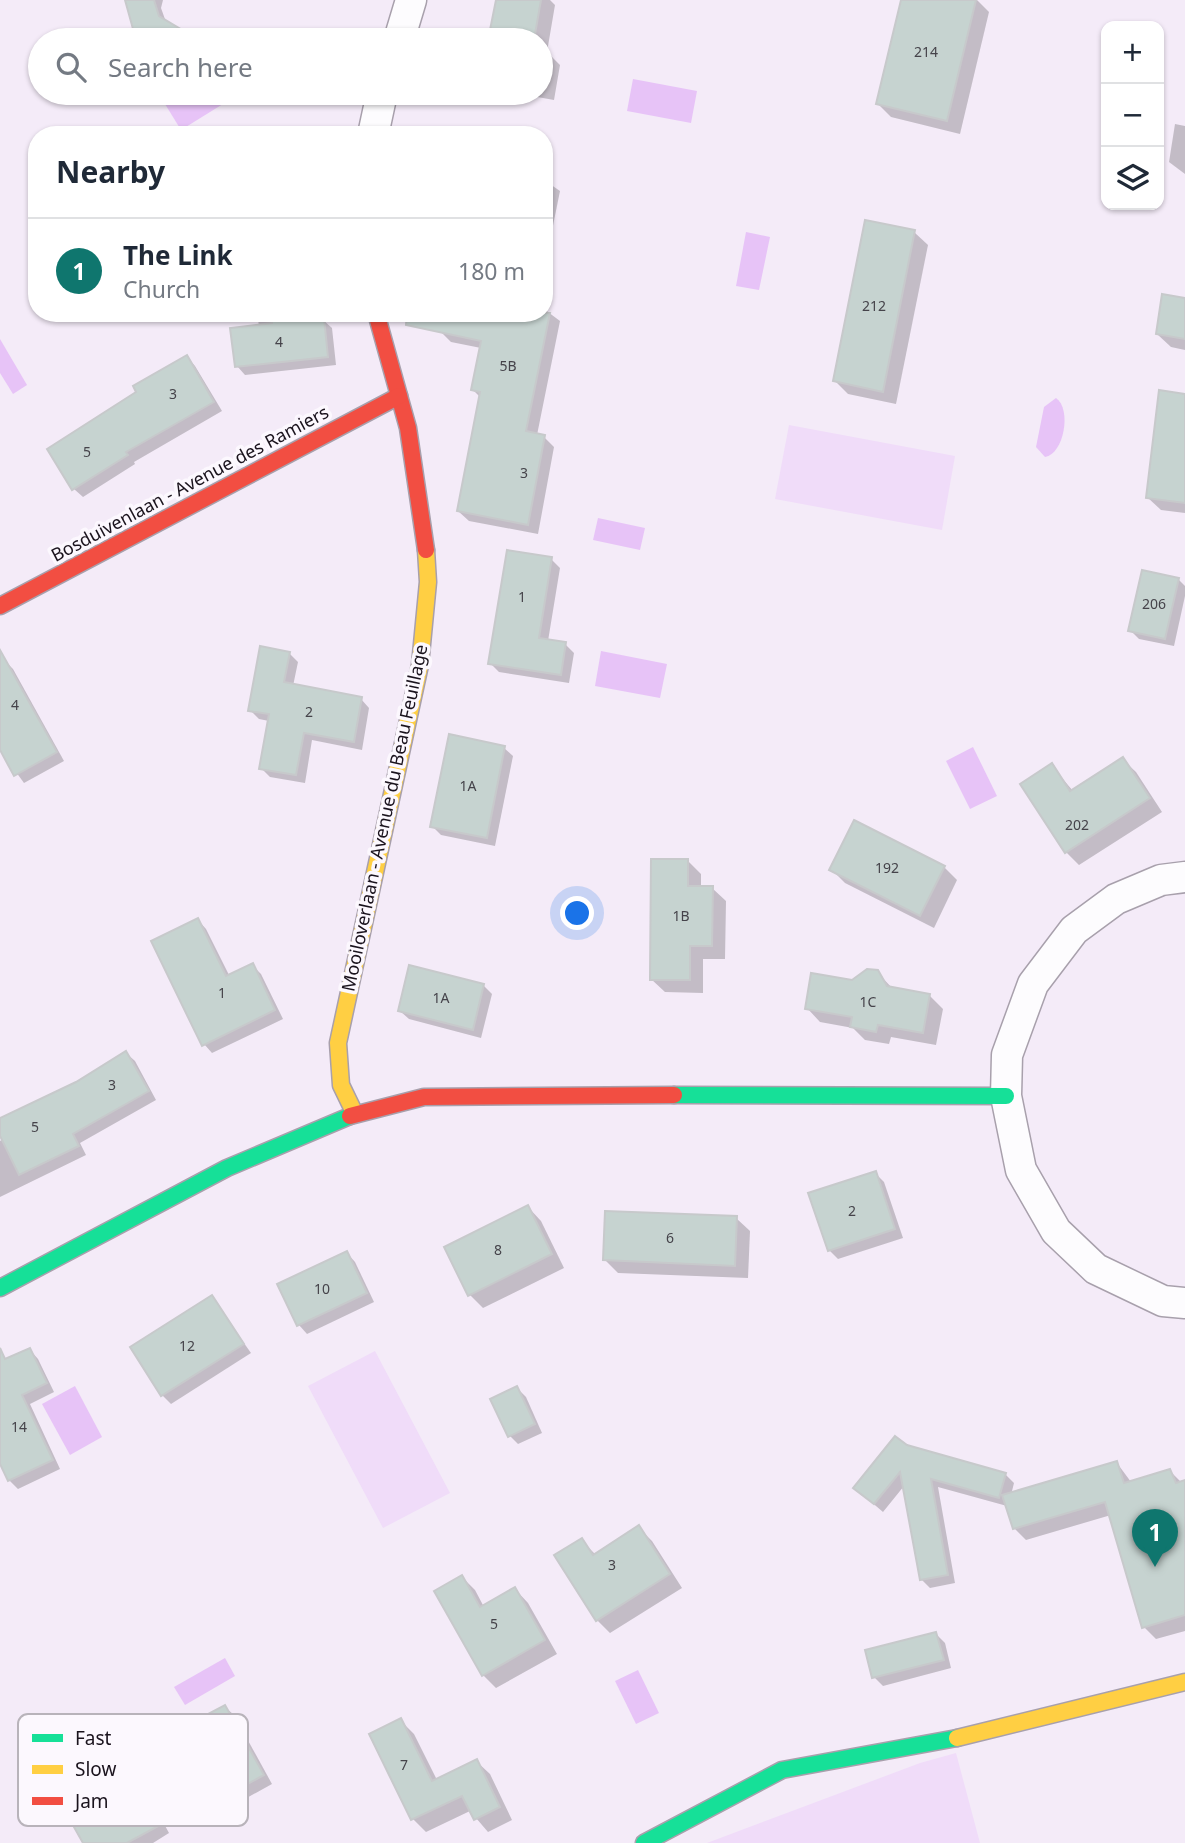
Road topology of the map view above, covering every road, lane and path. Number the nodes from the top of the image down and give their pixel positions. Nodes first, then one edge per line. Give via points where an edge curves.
1 (411, 0) edge
2 (403, 28) edge
3 (379, 105) edge
4 (375, 126) edge
5 (378, 322) edge
6 (399, 396) junction
7 (0, 606) edge
8 (1185, 877) edge
9 (1006, 1096) junction
10 (355, 1114) junction
11 (0, 1288) edge
12 (1185, 1303) edge
13 (1185, 1682) edge
14 (643, 1843) edge

1 - 2 street
3 - 4 street
5 - 6 street, Mooiloverlaan - Avenue du Beau Feuillage
6 - 7 street, Bosduivenlaan - Avenue des Ramiers
6 - 10 street, Mooiloverlaan - Avenue du Beau Feuillage via 425,528 428,582 419,665 338,1043 341,1085
8 - 9 street via 1161,880 1116,899 1074,930 1033,984 1007,1055
9 - 10 street via 502,1094 424,1097
9 - 12 street via 1021,1170 1056,1231 1096,1269 1163,1301
10 - 11 street via 227,1168
13 - 14 street via 968,1736 782,1770

